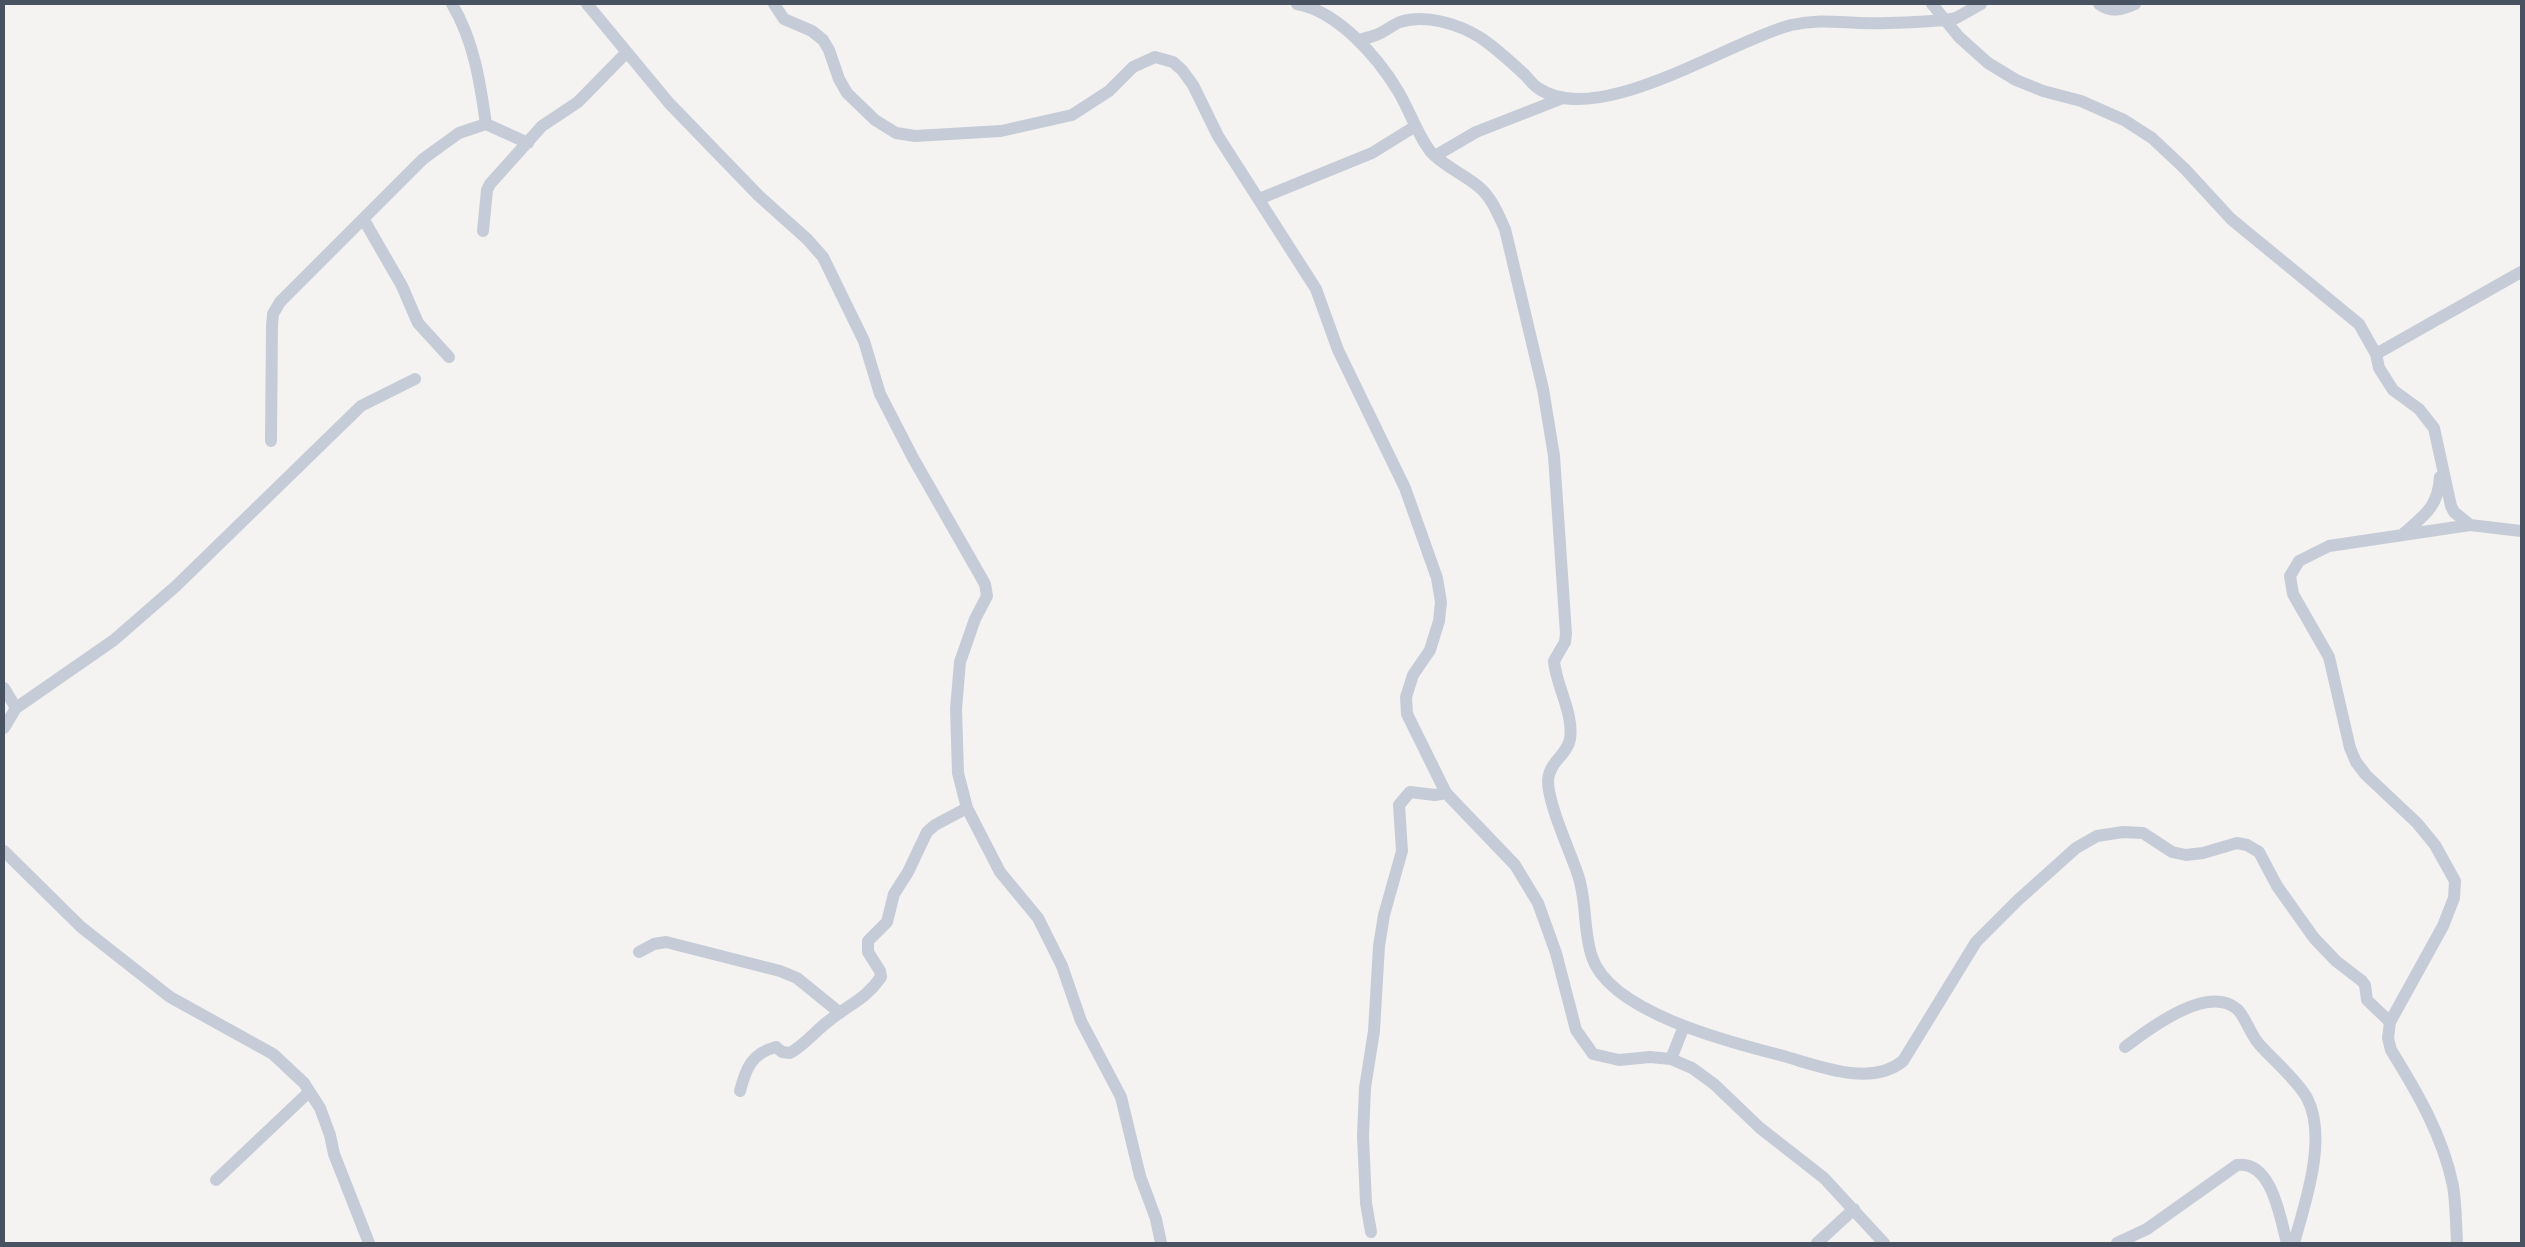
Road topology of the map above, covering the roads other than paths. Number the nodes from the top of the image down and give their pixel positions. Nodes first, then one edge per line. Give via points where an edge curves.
1 (452, 4) edge
2 (587, 4) edge
3 (774, 4) edge
4 (1297, 4) edge
5 (1932, 4) edge
6 (1981, 4) edge
7 (2099, 4) edge
8 (2135, 4) edge
9 (1946, 20) junction
10 (1358, 40) junction
11 (626, 53) junction
12 (1563, 98) junction
13 (486, 124) junction
14 (1414, 127) junction
15 (528, 143) junction
16 (1435, 156) junction
17 (1259, 199) junction
18 (364, 220) junction
19 (483, 231) dead end
20 (2521, 272) edge
21 (2376, 354) junction
22 (449, 357) dead end
23 (415, 379) dead end
24 (272, 441) dead end
25 (2441, 462) junction
26 (2470, 524) junction
27 (2521, 531) edge
28 (2403, 534) junction
29 (4, 688) edge
30 (16, 708) junction
31 (4, 728) edge
32 (1446, 793) junction
33 (967, 808) junction
34 (4, 852) edge
35 (639, 952) dead end
36 (840, 1013) junction
37 (2390, 1022) junction
38 (1684, 1026) junction
39 (2125, 1047) dead end
40 (1671, 1059) junction
41 (740, 1091) dead end
42 (310, 1092) junction
43 (216, 1180) dead end
44 (1854, 1209) junction
45 (1371, 1232) dead end
46 (369, 1243) edge
47 (1161, 1243) edge
48 (1817, 1243) edge
49 (1884, 1243) edge
50 (2117, 1243) edge
51 (2287, 1243) edge
52 (2294, 1243) edge
53 (2458, 1243) edge

1 - 13 street via 464,23 479,72
2 - 11 street
3 - 17 street via 784,19 824,40 838,79 847,93 875,120 896,133 915,136 1001,131 1072,115 1109,91 1133,67 1155,57 1173,62 1193,85 1218,136
4 - 10 street via 1328,15
5 - 9 street
6 - 9 street
7 - 8 street via 2107,10 2122,10
9 - 12 street via 1862,23 1826,19 1791,25 1745,41 1667,78 1627,91 1600,97
9 - 21 street via 1988,63 2016,80 2081,101 2124,120 2152,138 2185,168 2231,220 2359,324
10 - 12 street via 1377,35 1400,22 1439,21 1472,32 1495,48 1538,88
10 - 14 street via 1398,91
11 - 15 street via 578,102 542,126
11 - 33 street via 676,110 823,258 864,341 884,402 986,584 987,596 975,619 960,662 958,679 958,773
12 - 16 street via 1476,132
13 - 15 street
13 - 18 street via 460,132 423,159
14 - 16 street
14 - 17 street via 1372,153
15 - 19 street via 490,184
16 - 38 street via 1480,188 1493,204 1505,229 1543,389 1554,456 1566,634 1554,661 1570,739 1552,765 1548,783 1579,877 1591,956 1596,968 1611,985 1636,1004
17 - 32 street via 1316,289 1338,350 1405,488 1437,578 1441,602 1439,621 1430,650 1413,675 1406,697 1408,714
18 - 22 street via 402,286 418,323
18 - 24 street via 290,290 273,314
20 - 21 street
21 - 25 street via 2379,368 2393,390 2419,408 2434,428
23 - 30 street via 361,406 176,586 114,640
25 - 26 street via 2454,512
25 - 28 street via 2437,498 2428,512
26 - 27 street
26 - 28 street
28 - 37 street via 2329,546 2298,561 2290,576 2293,594 2329,657 2356,762 2417,823 2435,845 2455,881 2454,898 2443,926
29 - 30 street
30 - 31 street
32 - 40 street via 1515,864 1538,903 1556,953 1576,1030 1593,1054 1619,1060
32 - 45 street via 1410,792 1399,805 1402,851 1378,946 1374,1031 1365,1088 1363,1136
33 - 36 street via 927,832 891,900 887,922 866,947 881,976 860,1000
33 - 47 street via 1000,872 1038,918 1062,966 1081,1021 1121,1097 1140,1176 1156,1218
34 - 42 street via 88,933 170,997 273,1054
35 - 36 street via 666,942 780,971 797,978
36 - 41 street via 790,1053 782,1052 776,1046 755,1057 748,1065
37 - 38 street via 2367,1000 2362,981 2314,938 2277,886 2259,852 2237,843 2186,855 2172,852 2142,834 2123,832 2097,836 2076,848 1976,942 1903,1061 1892,1070 1866,1073 1830,1069
37 - 53 street via 2388,1038 2391,1050 2430,1118 2446,1158 2453,1187
38 - 40 street
39 - 52 street via 2147,1030 2187,1008 2216,1002 2231,1006 2241,1014 2254,1040 2306,1096 2313,1115 2315,1134 2310,1185
40 - 44 street via 1692,1068 1714,1084 1760,1128 1824,1178
42 - 43 street
42 - 46 street via 320,1108 334,1154
44 - 48 street
44 - 49 street
50 - 51 street via 2147,1229 2237,1165 2247,1164 2265,1177

